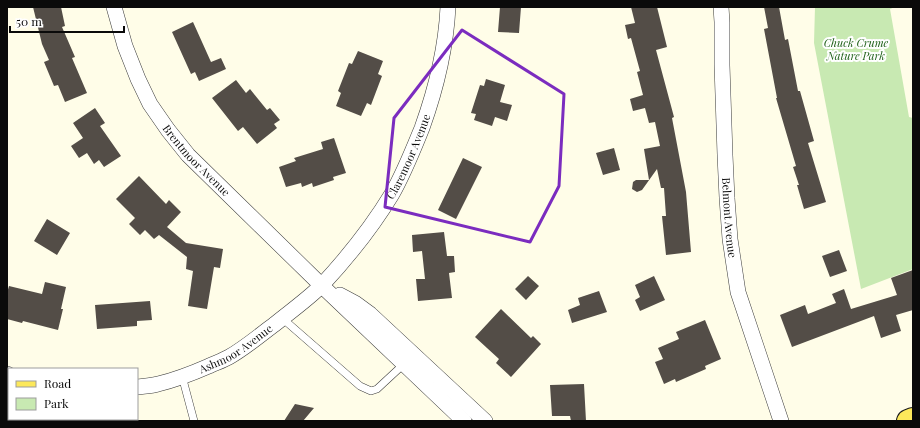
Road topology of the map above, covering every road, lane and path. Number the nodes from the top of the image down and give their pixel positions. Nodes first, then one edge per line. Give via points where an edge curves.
1 (114, 7) edge
2 (448, 7) edge
3 (721, 7) edge
4 (321, 285) junction
5 (282, 318) junction
6 (409, 359) junction
7 (182, 376) junction
8 (138, 387) edge
9 (913, 419) edge
10 (194, 421) edge
11 (464, 421) edge
12 (485, 421) edge
13 (781, 421) edge
14 (908, 421) edge

1 - 4 street, Brentmoor Avenue via 138,79 150,104 168,130 188,155
2 - 4 street, Claremoor Avenue via 437,80 405,168 364,235
3 - 13 street, Belmont Avenue via 730,239 738,292
4 - 5 street, Ashmoor Avenue
4 - 6 street, Brentmoor Avenue
5 - 6 lane via 360,386 370,391 377,389
5 - 7 street, Ashmoor Avenue via 228,357
6 - 11 street, Brentmoor Avenue
6 - 12 street, Brentmoor Avenue
7 - 8 street, Ashmoor Avenue via 158,384
7 - 10 lane
9 - 14 main road

